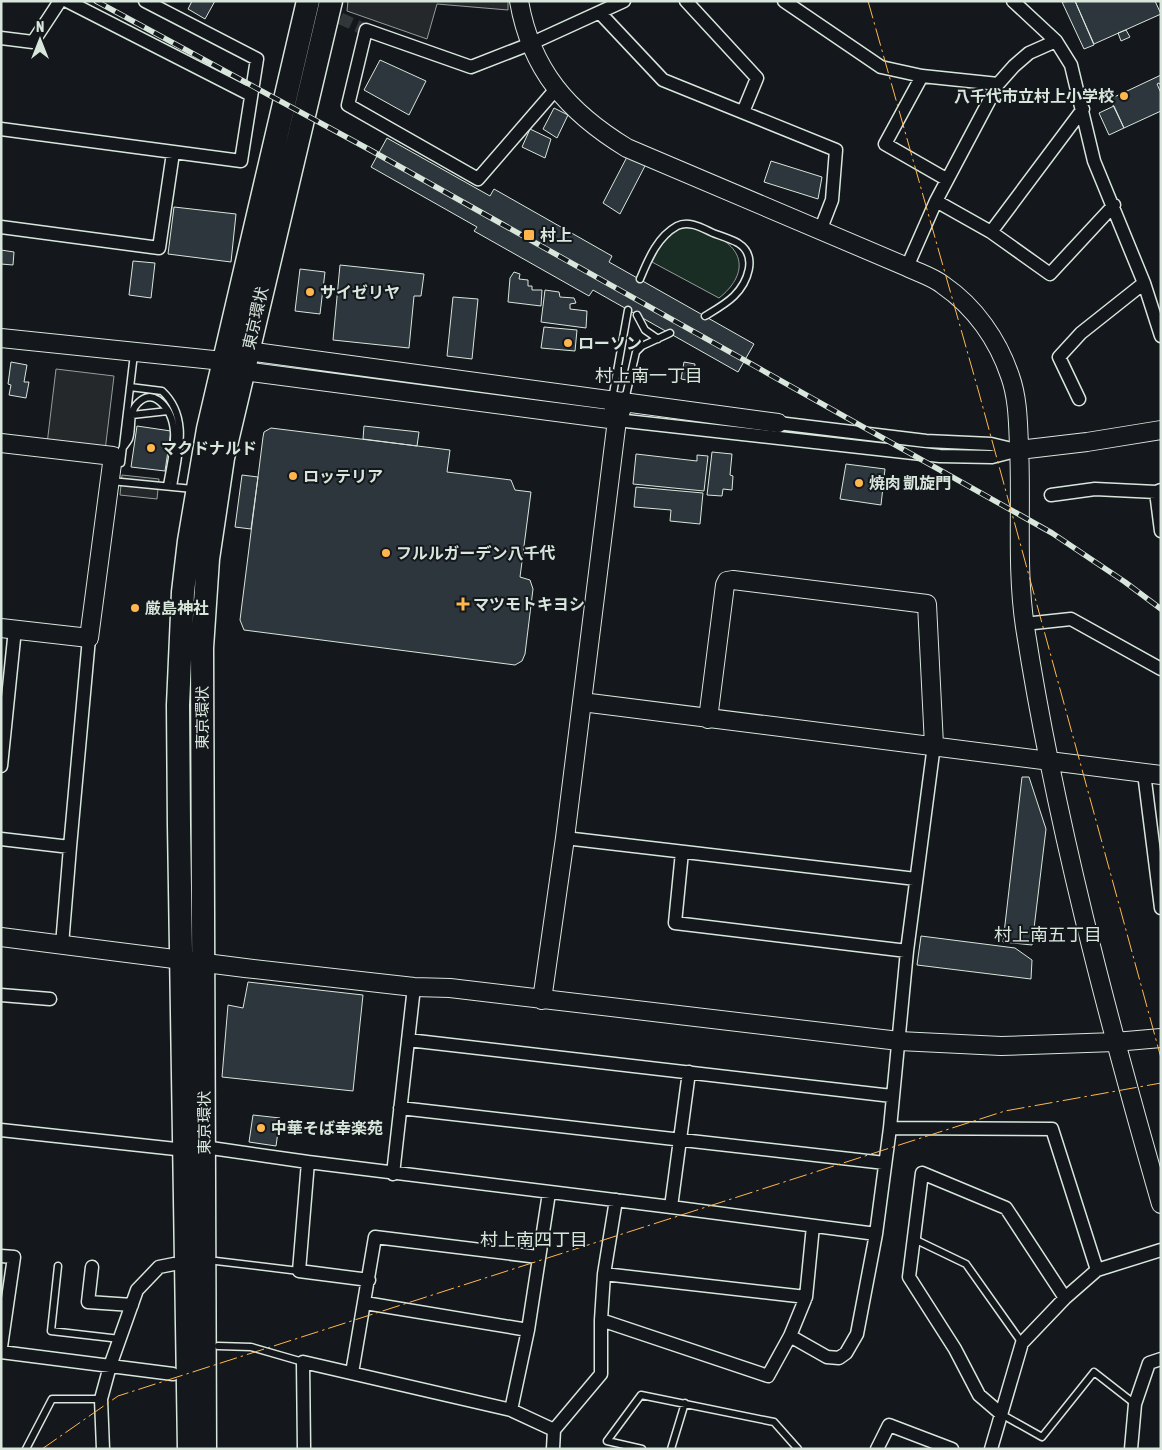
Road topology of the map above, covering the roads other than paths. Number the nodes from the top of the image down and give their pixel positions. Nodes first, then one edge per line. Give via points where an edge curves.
1 (60, 1) edge
2 (67, 1) edge
3 (145, 1) edge
4 (308, 1) edge
5 (331, 1) edge
6 (519, 1) edge
7 (624, 1) edge
8 (686, 1) edge
9 (784, 1) edge
10 (1013, 1) edge
11 (600, 13) junction
12 (1, 38) edge
13 (1056, 40) junction
14 (530, 44) junction
15 (922, 76) junction
16 (998, 84) junction
17 (556, 89) junction
18 (251, 95) junction
19 (1083, 109) junction
20 (742, 112) junction
21 (1, 129) edge
22 (173, 153) junction
23 (946, 179) junction
24 (936, 200) junction
25 (1114, 205) junction
26 (1, 227) edge
27 (820, 231) junction
28 (991, 232) junction
29 (907, 267) junction
30 (640, 279) dead end
31 (1144, 283) junction
32 (628, 310) dead end
33 (637, 315) dead end
34 (705, 316) dead end
35 (670, 334) dead end
36 (1161, 336) edge
37 (1, 338) edge
38 (658, 339) junction
39 (134, 353) junction
40 (245, 361) junction
41 (223, 362) junction
42 (130, 387) junction
43 (1079, 399) dead end
44 (618, 401) junction
45 (168, 411) junction
46 (132, 415) junction
47 (616, 420) junction
48 (778, 423) joint
49 (1161, 430) edge
50 (1, 443) edge
51 (122, 449) junction
52 (1019, 450) junction
53 (114, 481) junction
54 (170, 486) junction
55 (197, 490) junction
56 (1158, 491) edge
57 (1051, 495) dead end
58 (1161, 531) edge
59 (1024, 624) junction
60 (8, 629) edge
61 (89, 638) junction
62 (1161, 669) edge
63 (582, 702) junction
64 (708, 719) junction
65 (934, 745) junction
66 (1050, 762) junction
67 (1, 766) edge
68 (1152, 774) edge
69 (565, 838) junction
70 (1, 840) edge
71 (70, 847) junction
72 (682, 852) junction
73 (916, 879) junction
74 (1161, 908) edge
75 (1, 937) edge
76 (62, 945) junction
77 (907, 951) junction
78 (181, 960) junction
79 (204, 963) junction
80 (414, 987) junction
81 (1, 996) edge
82 (50, 999) dead end
83 (542, 1000) junction
84 (1161, 1038) edge
85 (408, 1040) junction
86 (898, 1042) junction
87 (1115, 1042) junction
88 (690, 1072) junction
89 (892, 1096) junction
90 (400, 1108) junction
91 (890, 1128) junction
92 (1, 1130) edge
93 (681, 1139) junction
94 (195, 1157) junction
95 (308, 1162) junction
96 (885, 1163) junction
97 (392, 1174) junction
98 (549, 1193) junction
99 (616, 1200) junction
100 (1161, 1204) edge
101 (671, 1207) junction
102 (814, 1226) junction
103 (876, 1234) junction
104 (914, 1239) junction
105 (1161, 1250) edge
106 (1, 1256) edge
107 (538, 1257) junction
108 (216, 1261) junction
109 (174, 1264) junction
110 (58, 1266) dead end
111 (92, 1267) dead end
112 (1097, 1270) junction
113 (299, 1271) junction
114 (604, 1274) junction
115 (369, 1280) junction
116 (806, 1297) junction
117 (1065, 1298) junction
118 (365, 1303) junction
119 (132, 1305) junction
120 (601, 1320) junction
121 (528, 1330) junction
122 (790, 1336) junction
123 (120, 1339) junction
124 (1022, 1343) junction
125 (218, 1346) junction
126 (1, 1347) edge
127 (1, 1352) edge
128 (1161, 1358) edge
129 (303, 1362) junction
130 (110, 1366) junction
131 (352, 1373) junction
132 (173, 1374) junction
133 (101, 1399) junction
134 (685, 1403) junction
135 (1135, 1404) junction
136 (511, 1410) junction
137 (1000, 1413) junction
138 (554, 1430) junction
139 (26, 1449) edge
140 (103, 1449) edge
141 (174, 1449) edge
142 (189, 1449) edge
143 (205, 1449) edge
144 (219, 1449) edge
145 (304, 1449) edge
146 (553, 1449) edge
147 (642, 1449) edge
148 (672, 1449) edge
149 (798, 1449) edge
150 (876, 1449) edge
151 (952, 1449) edge
152 (991, 1449) edge
153 (1131, 1449) edge

1 - 12 street via 34,42
2 - 18 street
3 - 18 street via 257,59
4 - 41 highway, 東京環状
5 - 40 highway, 東京環状
6 - 14 street
7 - 11 street
8 - 20 street via 757,78
9 - 15 street via 881,67
10 - 13 street
11 - 14 street
11 - 20 street via 663,80
13 - 16 street via 1029,53
13 - 19 street via 1071,64
14 - 17 street
14 - 17 street via 471,66 366,30 348,105 478,179
15 - 16 street
15 - 23 street via 885,144
16 - 23 street
17 - 27 street via 595,129 627,148
18 - 22 street via 241,161
19 - 25 street via 1094,161
19 - 28 street
20 - 27 street via 836,150 832,200
21 - 22 street
22 - 26 street via 159,248
23 - 24 street
24 - 28 street
24 - 29 street
25 - 28 street via 1050,274
25 - 31 street
27 - 29 street
29 - 52 street via 942,284 976,312 1000,350 1012,379
30 - 34 lane via 650,254 678,225 690,224 739,244 747,252 750,263 745,282 733,298
31 - 36 street
31 - 43 street via 1081,333 1058,357
32 - 44 lane
33 - 38 lane via 645,330
35 - 38 lane
37 - 39 street
38 - 44 lane via 636,352
39 - 41 street
39 - 42 lane
40 - 41 street
40 - 44 street
40 - 47 street
40 - 79 highway, 東京環状 via 223,458 208,559 202,648
41 - 55 highway, 東京環状
42 - 51 lane
42 - 54 lane via 162,391 176,410 181,435
44 - 47 street
44 - 48 street
45 - 46 lane
45 - 46 lane via 154,397 144,398
45 - 54 lane via 175,431
46 - 51 lane via 129,439
47 - 52 street via 940,456 992,457
47 - 63 street
48 - 52 street via 926,441 991,444
49 - 52 street
50 - 53 street via 113,456
51 - 53 lane
52 - 59 street via 1019,565
53 - 54 lane
53 - 61 street
54 - 55 lane
55 - 78 highway, 東京環状 via 179,646
56 - 57 street via 1094,489
56 - 58 street
59 - 62 street via 1071,619
59 - 66 street
60 - 61 street
60 - 67 street
61 - 71 street
63 - 64 street
63 - 69 street
64 - 65 street
64 - 65 street via 725,585 733,580 927,604
65 - 66 street
65 - 73 street
66 - 68 street
66 - 87 street
68 - 74 street
69 - 72 street
69 - 83 street
70 - 71 street
71 - 76 street
72 - 73 street
72 - 77 street via 675,923
73 - 77 street
75 - 76 street
76 - 78 street
77 - 86 street
78 - 79 street
78 - 94 highway, 東京環状
79 - 80 street
79 - 94 highway, 東京環状
80 - 83 street via 450,988
80 - 85 street
81 - 82 street
83 - 86 street
84 - 87 street
85 - 88 street
85 - 90 street
86 - 87 street via 1001,1046
86 - 89 street
87 - 100 street
88 - 89 street
88 - 93 street
89 - 91 street
90 - 93 street
90 - 97 street
91 - 96 street
91 - 112 street via 1052,1129
92 - 94 street
93 - 96 street
93 - 101 street
94 - 95 street
94 - 108 highway via 214,1233
94 - 109 highway via 174,1226
94 - 142 highway, 東京環状
94 - 143 highway, 東京環状
95 - 97 street
95 - 113 street
96 - 103 street
97 - 98 street
98 - 99 street
98 - 107 street
99 - 101 street
99 - 114 street
101 - 102 street
102 - 103 street
102 - 116 street
103 - 122 street via 857,1334 846,1353 839,1358 827,1357
104 - 117 street via 922,1173 1006,1208
104 - 124 lane via 966,1264
104 - 137 street via 909,1277 955,1349 979,1395
105 - 112 street
106 - 126 street via 14,1257
107 - 115 street via 376,1237
107 - 121 street
108 - 113 lane
108 - 125 highway
109 - 119 street via 159,1267 137,1290
109 - 132 highway
110 - 123 lane via 51,1331
111 - 119 street via 88,1302
112 - 117 street
113 - 115 street
114 - 116 street
114 - 120 street
115 - 118 street
116 - 122 street
117 - 124 street
118 - 121 street
118 - 131 street
119 - 123 street
120 - 122 street via 768,1376
120 - 138 street via 601,1374
121 - 136 street
123 - 130 street
124 - 137 street
125 - 129 lane via 251,1347
125 - 144 highway
127 - 130 street
128 - 135 street via 1149,1363
129 - 131 street
129 - 145 street
130 - 132 street
130 - 133 street
131 - 136 street
132 - 141 highway
133 - 139 lane via 52,1399
133 - 140 street
134 - 147 lane via 641,1395 607,1441
134 - 148 lane
134 - 149 lane via 774,1422
135 - 137 lane via 1094,1372 1042,1437
135 - 153 street
136 - 138 street
137 - 152 street
138 - 146 street
150 - 151 street via 889,1425

